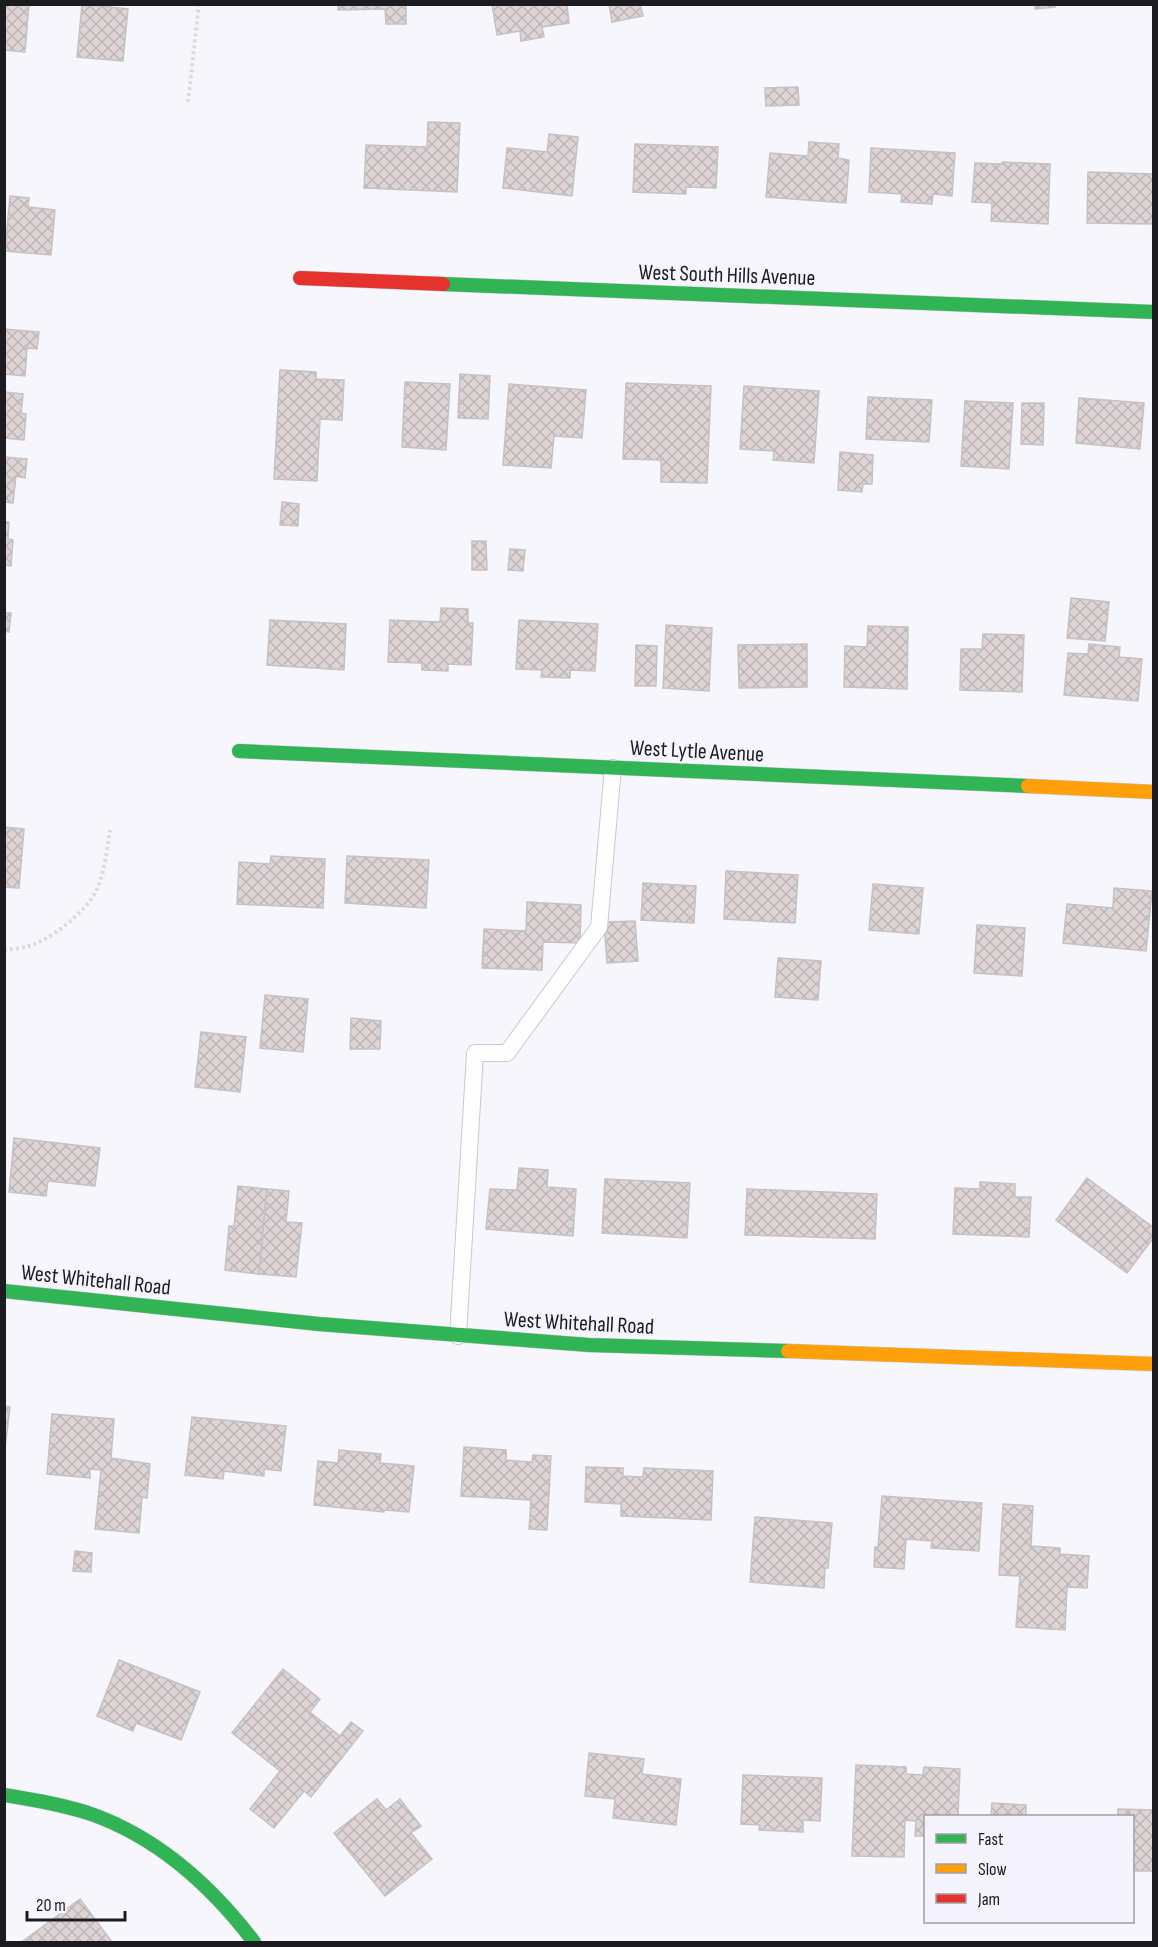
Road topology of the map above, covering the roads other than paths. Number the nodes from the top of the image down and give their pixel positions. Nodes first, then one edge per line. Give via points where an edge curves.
1 (300, 278) dead end
2 (1154, 312) edge
3 (239, 752) dead end
4 (613, 768) junction
5 (1154, 792) edge
6 (4, 1291) edge
7 (458, 1336) junction
8 (1154, 1364) edge
9 (4, 1795) edge
10 (254, 1942) edge

1 - 2 street, West South Hills Avenue
3 - 4 street, West Lytle Avenue
4 - 5 street, West Lytle Avenue
4 - 7 lane via 599,927 507,1053 476,1053
6 - 7 street, West Whitehall Road
7 - 8 street, West Whitehall Road via 589,1346
9 - 10 street via 66,1807 123,1828 209,1889

